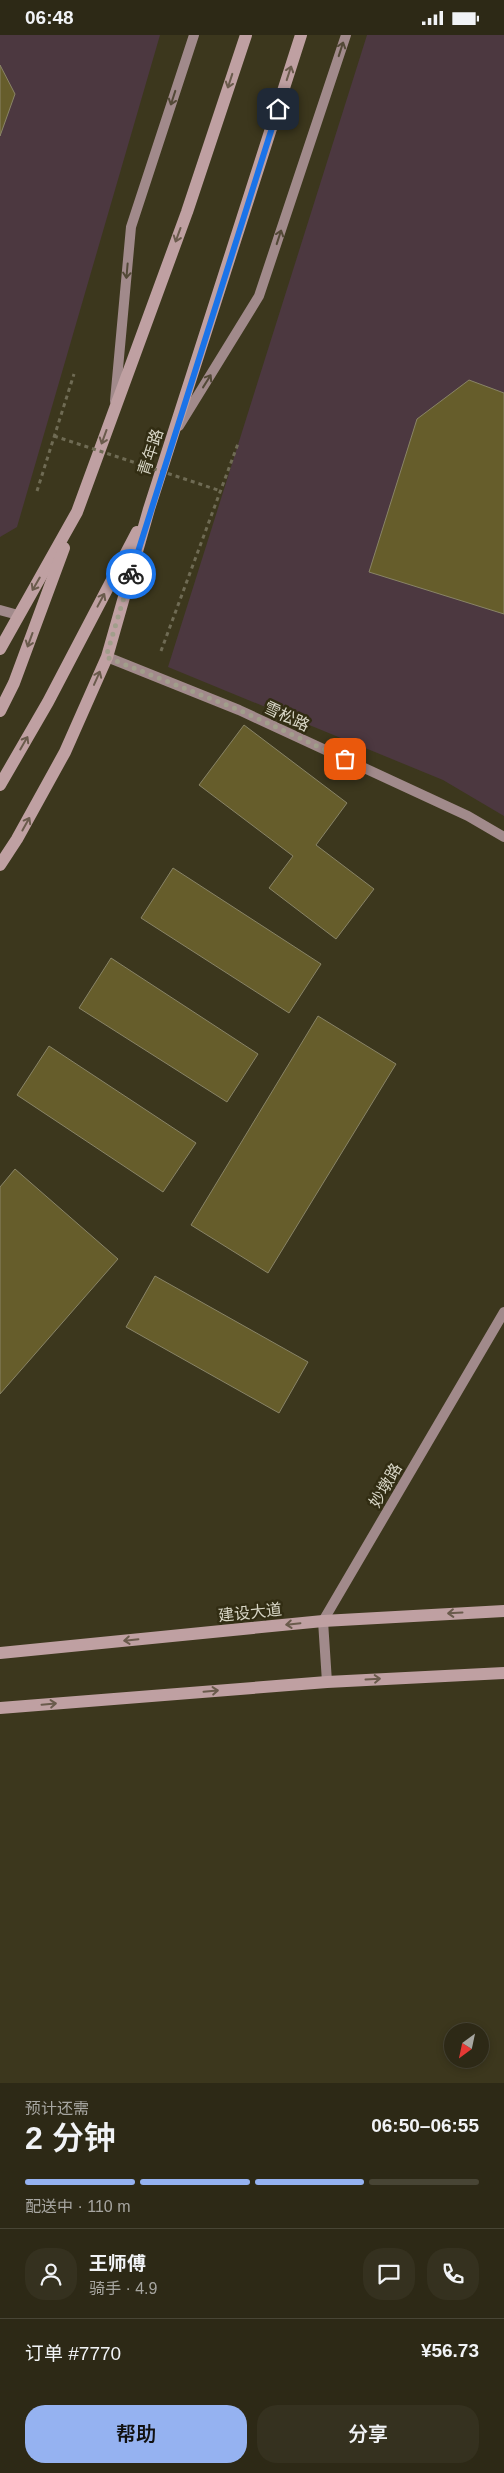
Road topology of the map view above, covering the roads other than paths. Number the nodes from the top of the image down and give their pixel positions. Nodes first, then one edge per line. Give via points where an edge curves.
1 (194, 35) edge
2 (246, 35) edge
3 (301, 35) edge
4 (346, 35) edge
5 (114, 410) junction
6 (172, 438) junction
7 (149, 509) junction
8 (77, 512) junction
9 (0, 610) edge
10 (18, 615) junction
11 (0, 649) edge
12 (106, 657) junction
13 (0, 711) edge
14 (0, 785) edge
15 (504, 837) edge
16 (0, 865) edge
17 (504, 1312) edge
18 (504, 1611) edge
19 (323, 1621) junction
20 (0, 1653) edge
21 (504, 1673) edge
22 (326, 1682) junction
23 (0, 1708) edge

1 -> 5 street via 131,227
2 -> 5 main road via 187,212
6 -> 3 main road, 青年路
6 -> 4 street via 259,296
5 -> 8 main road
6 - 7 main road, 青年路
7 - 12 main road, 青年路
14 -> 7 main road via 48,702
8 -> 10 main road
8 -> 13 main road via 14,683
9 - 10 street
10 - 11 main road
12 - 15 street, 雪松路 via 239,710
16 -> 12 main road, 青年路 via 65,752
17 - 19 street, 妙墩路
18 -> 19 main road, 建设大道
19 -> 20 main road, 建设大道
19 - 22 street
22 -> 21 main road
23 -> 22 main road

